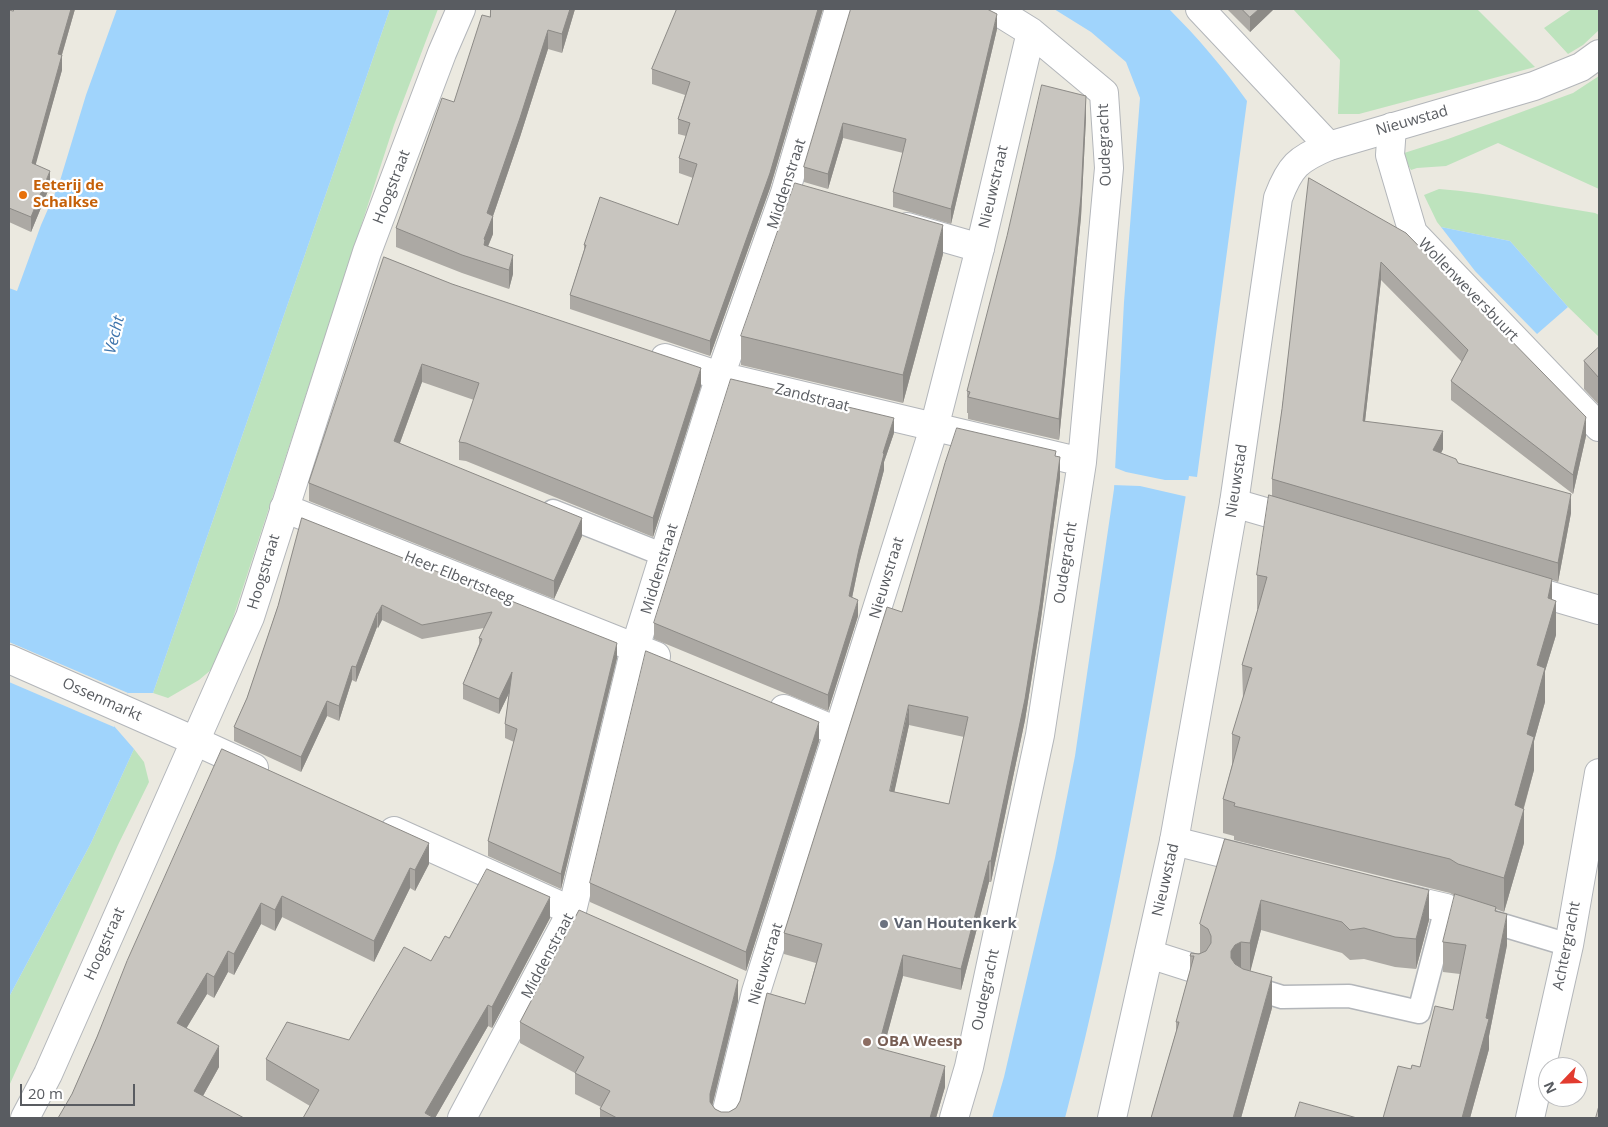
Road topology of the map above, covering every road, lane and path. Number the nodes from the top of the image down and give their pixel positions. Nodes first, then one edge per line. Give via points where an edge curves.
1 (461, 9) edge
2 (839, 9) edge
3 (994, 9) edge
4 (1200, 9) edge
5 (1031, 32) junction
6 (1599, 54) edge
7 (1392, 127) junction
8 (1329, 146) junction
9 (785, 193) junction
10 (813, 201) edge
11 (887, 222) edge
12 (980, 248) junction
13 (367, 252) junction
14 (394, 263) edge
15 (645, 351) edge
16 (720, 376) junction
17 (1599, 427) edge
18 (934, 428) junction
19 (1082, 462) junction
20 (535, 503) edge
21 (1234, 504) junction
22 (284, 508) junction
23 (1328, 531) edge
24 (664, 555) junction
25 (1496, 580) edge
26 (1599, 610) edge
27 (635, 648) junction
28 (9, 660) edge
29 (679, 666) edge
30 (759, 699) edge
31 (839, 732) junction
32 (195, 741) junction
33 (1599, 773) edge
34 (276, 778) edge
35 (375, 822) edge
36 (1174, 841) junction
37 (1281, 868) edge
38 (1368, 890) edge
39 (1446, 908) junction
40 (572, 911) junction
41 (598, 922) edge
42 (1569, 945) junction
43 (1149, 954) junction
44 (1196, 969) edge
45 (730, 980) edge
46 (1244, 985) edge
47 (756, 992) junction
48 (25, 1118) edge
49 (462, 1118) edge
50 (725, 1118) edge
51 (954, 1118) edge
52 (1112, 1118) edge
53 (1530, 1118) edge

1 - 13 street, Hoogstraat
2 - 9 street, Middenstraat
3 - 5 street, Oudegracht
4 - 8 street
5 - 12 street, Nieuwstraat
5 - 19 street, Oudegracht via 1104,93 1109,168
6 - 7 street, Nieuwstad via 1581,67 1534,86
7 - 8 street, Nieuwstad
7 - 17 street, Wollenweversbuurt via 1390,155 1413,233
8 - 21 street, Nieuwstad via 1297,162 1278,198
9 - 10 street
9 - 16 street, Middenstraat
11 - 12 street
12 - 18 street, Nieuwstraat
13 - 14 street
13 - 22 street, Hoogstraat
15 - 16 street, Zandstraat
16 - 18 street, Zandstraat
16 - 24 street, Middenstraat
18 - 19 street, Zandstraat
18 - 31 street, Nieuwstraat
19 - 51 street, Oudegracht via 1040,735 969,1067
20 - 24 lane
21 - 23 street
21 - 36 street, Nieuwstad
22 - 27 street, Heer Elbertsteeg
22 - 32 street, Hoogstraat via 250,617
24 - 27 street, Middenstraat
25 - 26 street
27 - 29 street, Heer Elbertsteeg
27 - 40 street, Middenstraat
28 - 32 street, Ossenmarkt
30 - 31 street
31 - 47 street, Nieuwstraat
32 - 34 street, Ossenmarkt
32 - 48 street, Hoogstraat via 48,1074
33 - 42 street, Achtergracht
35 - 40 street
36 - 37 street
36 - 43 street, Nieuwstad
38 - 39 street
39 - 42 lane
39 - 46 lane via 1419,1012 1349,996 1282,997
40 - 41 street
40 - 49 street, Middenstraat
42 - 53 street, Achtergracht
43 - 44 street
43 - 52 street, Nieuwstad
45 - 47 street
47 - 50 street, Nieuwstraat

